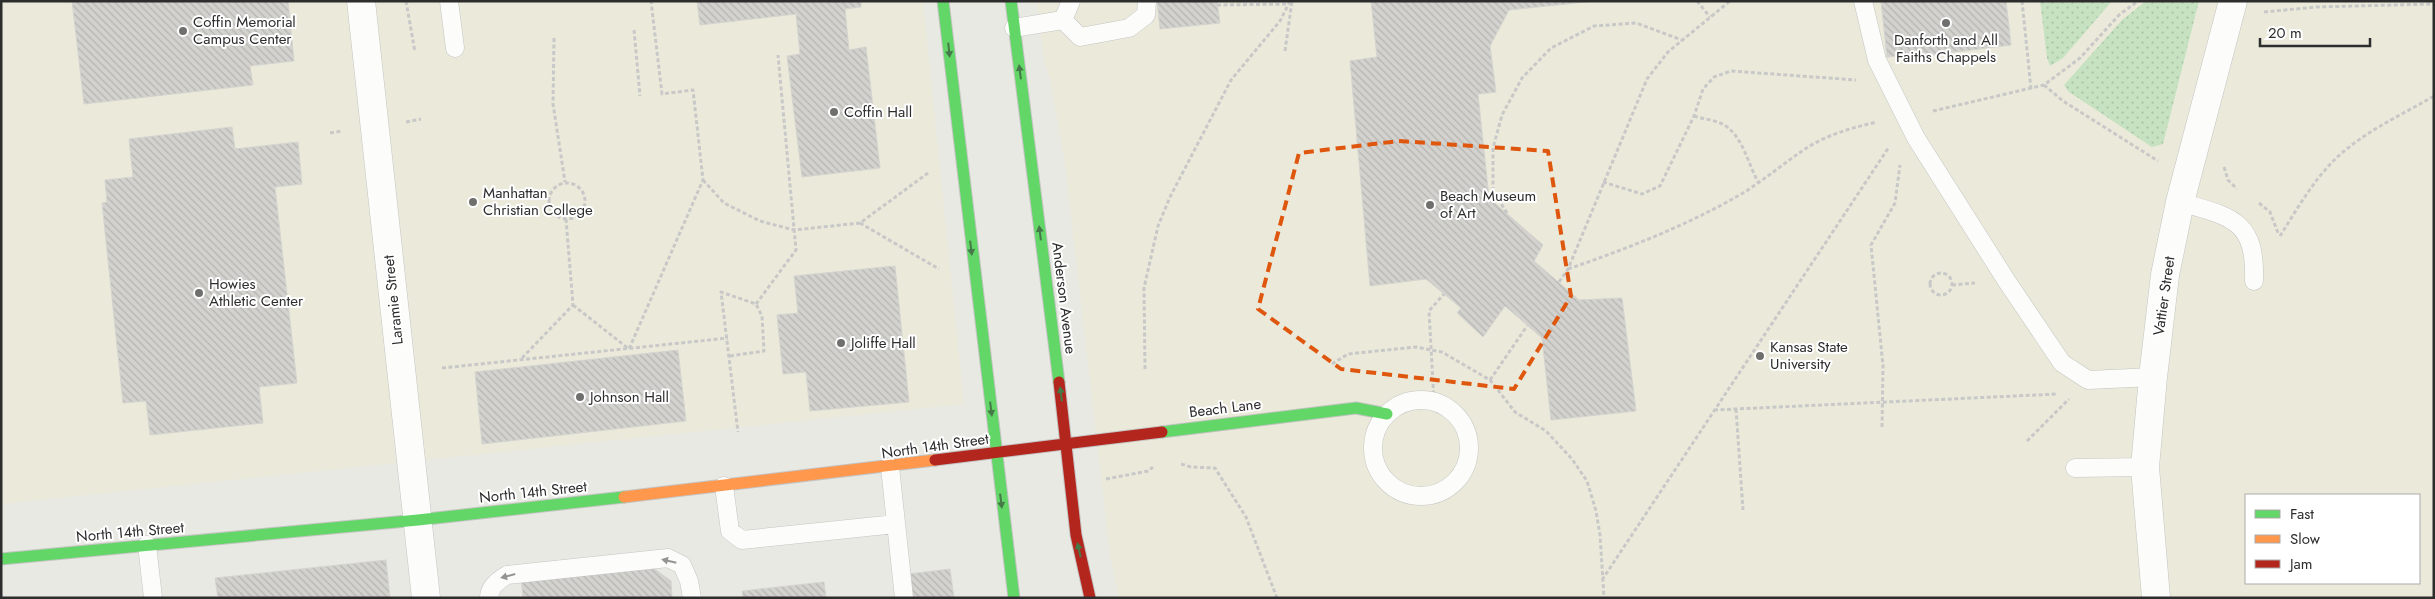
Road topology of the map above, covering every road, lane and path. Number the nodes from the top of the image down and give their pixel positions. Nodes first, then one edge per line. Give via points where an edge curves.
1 (361, 1) edge
2 (406, 1) edge
3 (449, 1) edge
4 (651, 1) edge
5 (943, 1) edge
6 (1011, 1) edge
7 (1071, 1) edge
8 (1147, 1) edge
9 (1697, 1) edge
10 (1730, 1) edge
11 (1863, 1) edge
12 (2022, 1) edge
13 (2138, 1) edge
14 (2233, 1) edge
15 (1291, 2) edge
16 (2434, 4) edge
17 (1217, 5) dead end
18 (2258, 13) dead end
19 (1710, 17) junction
20 (1063, 20) junction
21 (1014, 28) junction
22 (634, 30) dead end
23 (554, 38) dead end
24 (1683, 40) junction
25 (455, 48) dead end
26 (1284, 51) dead end
27 (415, 52) dead end
28 (778, 55) dead end
29 (1885, 75) junction
30 (2044, 85) junction
31 (2031, 88) junction
32 (640, 96) dead end
33 (2434, 96) edge
34 (1928, 113) dead end
35 (1694, 116) junction
36 (421, 119) dead end
37 (1887, 120) dead end
38 (403, 122) dead end
39 (1891, 144) dead end
40 (1900, 163) dead end
41 (2161, 163) dead end
42 (928, 174) dead end
43 (703, 180) junction
44 (565, 182) junction
45 (1603, 182) junction
46 (1758, 182) junction
47 (2180, 202) junction
48 (1507, 213) dead end
49 (566, 219) junction
50 (860, 223) junction
51 (794, 230) junction
52 (2280, 236) dead end
53 (939, 269) dead end
54 (1568, 269) junction
55 (2254, 281) dead end
56 (1559, 282) dead end
57 (1444, 294) dead end
58 (1936, 294) joint
59 (756, 304) junction
60 (573, 305) junction
61 (1527, 326) dead end
62 (728, 338) junction
63 (629, 348) junction
64 (1430, 350) junction
65 (730, 356) junction
66 (522, 359) junction
67 (1332, 364) dead end
68 (442, 368) dead end
69 (1145, 369) dead end
70 (2153, 377) junction
71 (1490, 380) junction
72 (1434, 401) junction
73 (1882, 403) junction
74 (1714, 410) junction
75 (1736, 410) junction
76 (1387, 414) junction
77 (1882, 428) dead end
78 (738, 432) dead end
79 (2027, 441) dead end
80 (1066, 443) junction
81 (996, 453) junction
82 (1158, 462) dead end
83 (1177, 463) dead end
84 (890, 467) junction
85 (2145, 467) junction
86 (2075, 468) dead end
87 (1106, 478) dead end
88 (724, 486) junction
89 (1743, 510) dead end
90 (418, 520) junction
91 (896, 524) junction
92 (147, 545) junction
93 (1, 559) edge
94 (1602, 580) junction
95 (153, 598) edge
96 (426, 598) edge
97 (488, 598) edge
98 (692, 598) edge
99 (904, 598) edge
100 (1014, 598) edge
101 (1090, 598) edge
102 (1277, 598) edge
103 (1604, 598) edge
104 (2156, 598) edge

1 - 90 street, Laramie Street
2 - 27 path
3 - 25 lane
4 - 43 path via 662,94 693,90
5 -> 81 street
6 - 21 street, Anderson Avenue
7 - 20 lane
8 - 20 lane via 1146,15 1129,28 1080,37
9 - 19 path
10 - 19 path
11 - 29 lane via 1877,60
12 - 31 path
13 - 30 path via 2119,14 2080,58
14 - 47 street, Vattier Street
15 - 17 path
15 - 26 path
15 - 69 path via 1265,41 1231,80 1158,226 1144,288
16 - 18 path via 2316,7
19 - 24 path
20 - 21 lane
80 -> 21 street, Anderson Avenue
22 - 32 path
23 - 44 path via 553,104
24 - 45 path via 1668,52 1647,79
24 - 48 path via 1636,23 1594,26 1551,48 1522,78 1502,115 1493,148 1493,191
28 - 51 path
29 - 35 path via 1862,80 1731,70 1714,77 1703,89
29 - 70 lane via 1916,138 2062,363 2088,380
30 - 31 path
30 - 41 path via 2062,101
31 - 34 path
33 - 52 path via 2346,149 2328,167
35 - 45 path via 1660,186 1642,194
35 - 46 path via 1724,125 1738,138
36 - 38 path
37 - 46 path via 1841,131 1804,150
39 - 74 path
40 - 73 path via 1895,203 1871,245 1880,319
42 - 50 path
43 - 51 path via 724,204 760,221
43 - 63 path
44 - 49 path via 551,192 549,204 555,215
44 - 49 path via 581,188 586,200 582,211
45 - 54 path
46 - 54 path via 1687,223 1620,252
47 - 55 lane via 2227,217 2242,228 2254,250
47 - 70 street, Vattier Street via 2165,274
49 - 60 path
50 - 51 path
50 - 53 path
51 - 59 path via 796,250
54 - 56 path
57 - 64 path via 1428,311
58 - 58 path via 1944,296 1950,292 1952,285 1948,276 1938,274 1932,279 1930,285
59 - 62 path via 721,292
59 - 65 path via 762,316 764,351
60 - 63 path
60 - 66 path
61 - 71 path
62 - 63 path
62 - 65 path
63 - 66 path
64 - 67 path via 1416,347 1348,354
64 - 71 path via 1442,352
64 - 72 path
65 - 78 path
66 - 68 path
70 - 85 street, Vattier Street
71 - 94 path via 1516,412 1546,431 1587,481 1600,535
72 - 76 lane via 1409,401
72 - 76 lane via 1452,411 1465,427 1470,447 1466,467 1454,484 1436,494 1416,496 1396,490 1381,475 1373,454 1375,433
73 - 75 path
73 - 77 path
73 - 79 path via 2074,394
74 - 75 path
74 - 94 path
75 - 89 path
76 - 80 street, Beach Lane via 1356,408
80 - 81 street, North 14th Street
101 -> 80 street, Anderson Avenue via 1076,534
81 - 84 street, North 14th Street
81 -> 100 street
82 - 87 path via 1148,471
83 - 102 path via 1215,468 1246,517
84 - 88 street, North 14th Street
84 - 91 lane
85 - 86 lane
85 - 104 street, Vattier Street
88 - 90 street, North 14th Street
88 - 91 lane via 730,532 742,540
90 - 92 street, North 14th Street
90 - 96 street, Laramie Street
91 - 99 lane
92 - 93 street, North 14th Street
92 - 95 lane
94 - 103 path
98 -> 97 lane via 682,564 668,558 507,575 496,580

